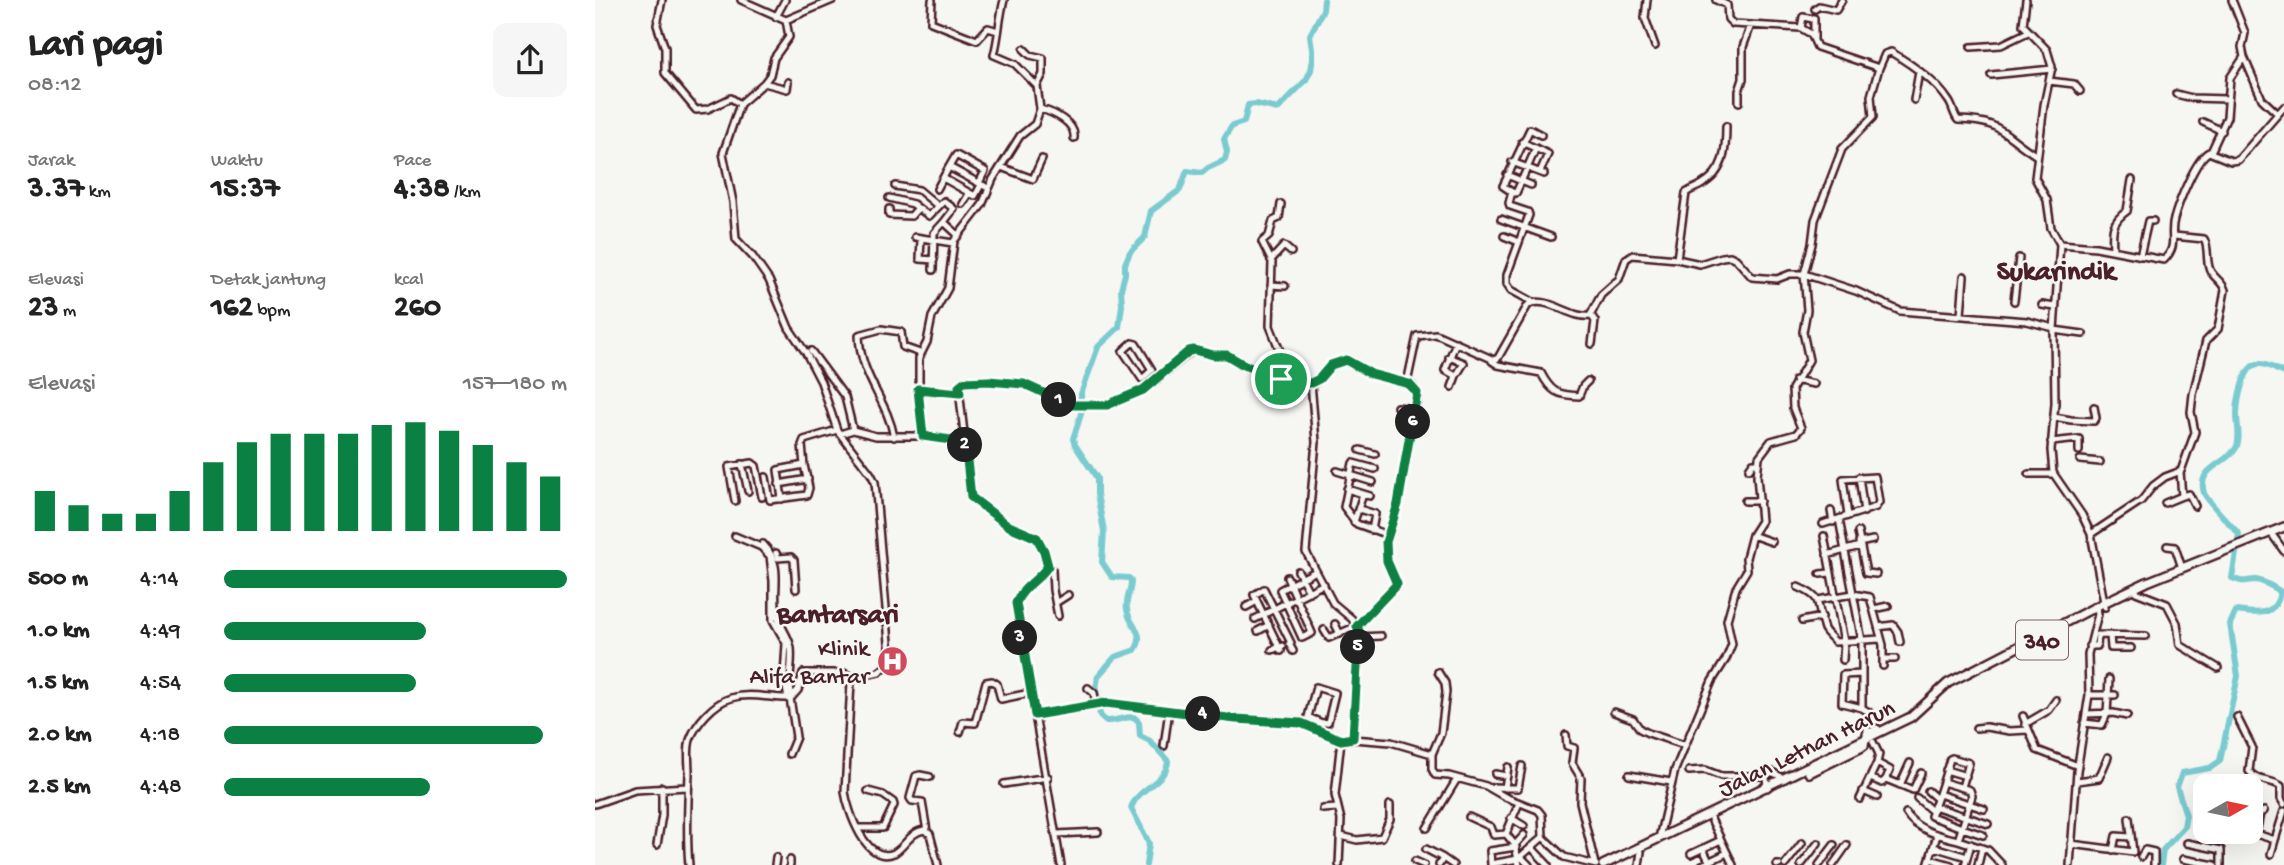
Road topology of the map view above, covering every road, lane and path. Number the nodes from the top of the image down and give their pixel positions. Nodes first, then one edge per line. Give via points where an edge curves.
1 (661, 0) edge
2 (741, 0) edge
3 (785, 0) edge
4 (833, 0) edge
5 (932, 0) edge
6 (1004, 0) edge
7 (1647, 0) edge
8 (1842, 0) edge
9 (2027, 0) edge
10 (2232, 0) edge
11 (1724, 2) edge
12 (1815, 9) dead end
13 (776, 17) junction
14 (786, 20) junction
15 (1751, 25) junction
16 (1801, 28) junction
17 (998, 31) junction
18 (2028, 32) junction
19 (1814, 39) junction
20 (1655, 47) dead end
21 (1971, 47) dead end
22 (1024, 49) dead end
23 (2244, 57) junction
24 (1879, 68) junction
25 (2052, 69) junction
26 (1919, 72) junction
27 (1991, 75) dead end
28 (2049, 81) junction
29 (788, 82) dead end
30 (764, 83) junction
31 (1037, 86) junction
32 (2080, 90) dead end
33 (2176, 94) dead end
34 (2227, 99) junction
35 (1914, 100) dead end
36 (1739, 102) dead end
37 (740, 104) junction
38 (2284, 107) edge
39 (1040, 109) junction
40 (2278, 114) junction
41 (2203, 122) dead end
42 (1726, 126) dead end
43 (2221, 131) junction
44 (1541, 135) dead end
45 (1074, 138) dead end
46 (1522, 142) junction
47 (1535, 147) junction
48 (2211, 152) junction
49 (2037, 156) junction
50 (1042, 159) dead end
51 (1512, 162) junction
52 (949, 167) junction
53 (1001, 167) junction
54 (1525, 167) junction
55 (956, 171) junction
56 (1507, 175) junction
57 (943, 178) junction
58 (1521, 180) junction
59 (2132, 180) dead end
60 (950, 182) junction
61 (1531, 185) dead end
62 (895, 186) dead end
63 (983, 186) junction
64 (937, 189) dead end
65 (1514, 192) junction
66 (969, 194) junction
67 (1525, 197) dead end
68 (889, 198) dead end
69 (963, 204) dead end
70 (1281, 204) dead end
71 (938, 206) junction
72 (918, 208) junction
73 (888, 209) dead end
74 (1501, 219) dead end
75 (2153, 221) dead end
76 (944, 222) junction
77 (1524, 228) junction
78 (957, 234) junction
79 (1504, 236) dead end
80 (2174, 236) junction
81 (1551, 237) dead end
82 (936, 240) junction
83 (1520, 242) junction
84 (953, 243) junction
85 (2060, 244) junction
86 (2113, 250) junction
87 (1291, 252) dead end
88 (2140, 256) junction
89 (2019, 258) dead end
90 (1677, 259) junction
91 (934, 260) junction
92 (1271, 260) junction
93 (933, 270) dead end
94 (2017, 272) junction
95 (1804, 274) junction
96 (1964, 276) dead end
97 (2057, 278) junction
98 (1271, 285) junction
99 (1285, 286) dead end
100 (2014, 301) dead end
101 (1533, 302) junction
102 (2042, 305) dead end
103 (2055, 307) junction
104 (1591, 315) junction
105 (1961, 315) junction
106 (2054, 329) junction
107 (2083, 334) dead end
108 (1456, 342) junction
109 (1592, 344) dead end
110 (811, 351) dead end
111 (920, 353) junction
112 (1449, 356) junction
113 (1492, 361) junction
114 (812, 365) junction
115 (804, 366) dead end
116 (1146, 376) junction
117 (1456, 376) junction
118 (1281, 379) junction
119 (1795, 380) junction
120 (1588, 381) dead end
121 (1311, 383) junction
122 (1407, 383) junction
123 (1814, 384) dead end
124 (1151, 385) junction
125 (1452, 387) dead end
126 (918, 389) junction
127 (960, 393) junction
128 (1397, 407) dead end
129 (2094, 407) dead end
130 (1415, 410) junction
131 (2054, 417) junction
132 (853, 430) junction
133 (839, 432) junction
134 (923, 436) junction
135 (894, 437) junction
136 (965, 442) junction
137 (2051, 442) junction
138 (1369, 444) dead end
139 (2079, 451) dead end
140 (2080, 460) dead end
141 (2100, 462) dead end
142 (1758, 463) junction
143 (742, 464) junction
144 (804, 465) junction
145 (1366, 466) junction
146 (1749, 468) dead end
147 (1375, 469) dead end
148 (1336, 471) dead end
149 (2180, 472) junction
150 (2029, 474) dead end
151 (2054, 474) junction
152 (778, 475) junction
153 (1349, 476) junction
154 (766, 477) junction
155 (1860, 477) junction
156 (759, 479) junction
157 (808, 479) junction
158 (1373, 482) dead end
159 (779, 484) junction
160 (1347, 489) junction
161 (748, 491) dead end
162 (2182, 496) junction
163 (762, 497) dead end
164 (782, 499) junction
165 (736, 501) dead end
166 (1745, 501) dead end
167 (1760, 501) junction
168 (2165, 503) dead end
169 (2195, 506) dead end
170 (1359, 509) junction
171 (1831, 510) dead end
172 (1864, 512) junction
173 (1848, 516) junction
174 (1836, 520) junction
175 (1354, 522) junction
176 (1823, 524) dead end
177 (1373, 528) junction
178 (2284, 530) edge
179 (1857, 532) dead end
180 (1388, 533) junction
181 (2091, 534) junction
182 (738, 535) dead end
183 (1752, 535) junction
184 (2272, 535) junction
185 (1824, 536) dead end
186 (1873, 540) dead end
187 (1772, 542) dead end
188 (1860, 544) junction
189 (762, 545) junction
190 (2167, 546) dead end
191 (1844, 550) junction
192 (2284, 551) edge
193 (2230, 552) junction
194 (771, 553) junction
195 (1827, 555) junction
196 (1871, 559) dead end
197 (1864, 561) junction
198 (1048, 566) junction
199 (2182, 568) junction
200 (1298, 571) dead end
201 (1314, 572) junction
202 (1830, 573) junction
203 (1875, 574) dead end
204 (1820, 575) dead end
205 (1287, 577) dead end
206 (1302, 578) junction
207 (1276, 582) dead end
208 (1290, 584) junction
209 (1322, 585) junction
210 (774, 587) junction
211 (1798, 587) dead end
212 (796, 589) dead end
213 (1280, 590) junction
214 (1309, 592) junction
215 (2136, 592) junction
216 (1853, 594) junction
217 (1069, 595) dead end
218 (1297, 597) junction
219 (1835, 597) junction
220 (1818, 600) junction
221 (1257, 601) junction
222 (1057, 602) junction
223 (1286, 603) junction
224 (1888, 606) dead end
225 (1246, 607) dead end
226 (2101, 607) junction
227 (1275, 608) junction
228 (1874, 608) junction
229 (1264, 614) junction
230 (1058, 616) dead end
231 (1822, 617) junction
232 (1255, 619) dead end
233 (1803, 621) dead end
234 (1335, 624) dead end
235 (1269, 625) junction
236 (1357, 626) junction
237 (1878, 627) junction
238 (1324, 630) dead end
239 (1258, 631) dead end
240 (1340, 634) junction
241 (2110, 635) junction
242 (1381, 636) dead end
243 (2146, 636) dead end
244 (1359, 637) junction
245 (1302, 638) junction
246 (1880, 639) junction
247 (1861, 640) junction
248 (1844, 642) junction
249 (1900, 642) dead end
250 (1290, 643) junction
251 (1358, 646) junction
252 (2089, 646) junction
253 (1370, 648) dead end
254 (2131, 648) dead end
255 (1280, 649) junction
256 (2020, 649) junction
257 (1272, 650) dead end
258 (1293, 651) dead end
259 (1895, 659) dead end
260 (1843, 660) dead end
261 (2218, 668) dead end
262 (803, 673) junction
263 (1438, 673) dead end
264 (787, 674) junction
265 (1862, 674) junction
266 (854, 678) junction
267 (2109, 679) dead end
268 (1088, 688) dead end
269 (1030, 693) junction
270 (2089, 695) junction
271 (2112, 695) junction
272 (790, 698) junction
273 (2056, 700) dead end
274 (1098, 704) junction
275 (1862, 708) junction
276 (1169, 710) junction
277 (1614, 712) dead end
278 (2086, 714) junction
279 (2106, 714) junction
280 (1035, 715) junction
281 (2023, 716) dead end
282 (2127, 716) dead end
283 (2237, 718) dead end
284 (2084, 723) junction
285 (1320, 726) junction
286 (2027, 727) junction
287 (1976, 728) dead end
288 (960, 732) dead end
289 (1566, 735) dead end
290 (1353, 738) junction
291 (1341, 740) junction
292 (1867, 741) junction
293 (1684, 745) junction
294 (1164, 746) dead end
295 (789, 754) dead end
296 (1432, 754) junction
297 (1972, 755) dead end
298 (2108, 757) dead end
299 (1877, 763) junction
300 (1910, 763) dead end
301 (1969, 763) junction
302 (1522, 766) dead end
303 (2078, 766) junction
304 (1508, 767) dead end
305 (1946, 770) junction
306 (1689, 771) dead end
307 (1921, 773) dead end
308 (1495, 774) dead end
309 (1629, 775) dead end
310 (1507, 776) junction
311 (1766, 776) junction
312 (1966, 776) junction
313 (930, 777) dead end
314 (1048, 777) junction
315 (1870, 778) junction
316 (1457, 779) junction
317 (1788, 779) junction
318 (1886, 779) junction
319 (2077, 781) junction
320 (1671, 782) junction
321 (1943, 782) junction
322 (1004, 784) dead end
323 (1900, 785) junction
324 (663, 787) junction
325 (687, 787) junction
326 (1490, 787) junction
327 (1962, 787) junction
328 (1505, 788) junction
329 (1767, 788) junction
330 (868, 791) dead end
331 (1863, 791) junction
332 (1928, 791) dead end
333 (1877, 797) dead end
334 (1938, 797) junction
335 (1917, 798) dead end
336 (1860, 799) dead end
337 (1519, 803) junction
338 (595, 804) edge
339 (1969, 804) junction
340 (2284, 804) edge
341 (1390, 805) dead end
342 (1337, 808) junction
343 (1933, 808) junction
344 (1323, 809) dead end
345 (1984, 809) dead end
346 (2264, 811) dead end
347 (2284, 811) edge
348 (1906, 813) dead end
349 (1469, 817) dead end
350 (1965, 817) junction
351 (1511, 818) junction
352 (2129, 818) dead end
353 (1711, 819) junction
354 (1695, 824) junction
355 (1988, 824) dead end
356 (1524, 826) dead end
357 (857, 828) junction
358 (1427, 828) dead end
359 (1962, 828) junction
360 (927, 831) junction
361 (1098, 832) dead end
362 (1057, 834) junction
363 (1506, 834) junction
364 (1524, 835) dead end
365 (1937, 835) junction
366 (1983, 835) dead end
367 (1341, 836) junction
368 (1543, 837) junction
369 (2130, 837) junction
370 (1659, 838) junction
371 (1721, 840) junction
372 (1958, 840) junction
373 (2275, 840) junction
374 (1802, 843) dead end
375 (1818, 844) dead end
376 (1971, 844) junction
377 (2071, 844) junction
378 (2187, 844) dead end
379 (657, 845) dead end
380 (1847, 845) dead end
381 (1515, 846) junction
382 (1531, 847) junction
383 (1934, 847) junction
384 (1982, 848) junction
385 (1426, 849) dead end
386 (1703, 849) junction
387 (2113, 849) junction
388 (1641, 852) junction
389 (2133, 852) junction
390 (1727, 853) junction
391 (1691, 854) dead end
392 (1993, 854) junction
393 (2271, 854) dead end
394 (776, 857) dead end
395 (1625, 857) junction
396 (1967, 857) junction
397 (2141, 857) junction
398 (1443, 858) junction
399 (1807, 858) junction
400 (1839, 858) junction
401 (2183, 859) dead end
402 (1415, 861) dead end
403 (1522, 861) edge
404 (1929, 862) edge
405 (1711, 863) edge
406 (2195, 863) edge
407 (2206, 864) edge
408 (689, 865) edge
409 (775, 865) edge
410 (938, 865) edge
411 (1061, 865) edge
412 (1339, 865) edge
413 (1423, 865) edge
414 (1439, 865) edge
415 (1453, 865) edge
416 (1491, 865) edge
417 (1548, 865) edge
418 (1595, 865) edge
419 (1603, 865) edge
420 (1613, 865) edge
421 (1639, 865) edge
422 (1703, 865) edge
423 (1733, 865) edge
424 (1785, 865) edge
425 (1801, 865) edge
426 (1817, 865) edge
427 (1833, 865) edge
428 (1951, 865) edge
429 (1965, 865) edge
430 (1978, 865) edge
431 (1990, 865) edge
432 (2002, 865) edge
433 (2070, 865) edge
434 (2142, 865) edge
435 (2154, 865) edge
436 (2215, 865) edge
437 (2221, 865) edge

1 - 37 street via 657,29 665,48 667,76 696,110 731,98
2 - 13 street
3 - 13 street
4 - 14 street
5 - 17 street via 931,22 977,40 988,28
6 - 17 street
7 - 20 street via 1645,18
8 - 12 street via 1836,10
9 - 18 street via 2022,21
10 - 23 street via 2245,33
11 - 15 street via 1731,23
13 - 14 street
14 - 30 street via 789,39
15 - 16 street
15 - 36 street via 1743,44
16 - 19 street
16 - 19 street via 1803,17 1814,18
17 - 31 street via 995,56 1015,64
18 - 21 street via 2001,46
18 - 25 street via 2049,53
19 - 24 street via 1817,47
22 - 31 street via 1043,58
23 - 34 street via 2230,76
23 - 40 street via 2262,99
24 - 26 street via 1889,52
24 - 95 street via 1871,96 1873,117 1840,151 1818,210
25 - 27 street
25 - 28 street
26 - 35 street
26 - 49 street via 1940,89 1958,120 1996,125
28 - 32 street via 2074,84
28 - 49 street
29 - 30 street via 787,89
30 - 37 street
31 - 39 street
33 - 34 street
34 - 43 street
37 - 114 street via 723,153 735,235 769,280 789,328
38 - 40 street
39 - 45 street via 1072,127
39 - 53 street via 1035,124 1020,136
40 - 48 street via 2238,160
41 - 43 street
42 - 90 street via 1723,161 1709,179 1686,193
43 - 48 street
44 - 46 street via 1529,129
46 - 47 street
46 - 51 street
47 - 54 street
47 - 54 street via 1548,155 1542,173
48 - 80 street via 2200,159 2183,196 2173,221
49 - 85 street via 2035,180 2047,200 2051,228
50 - 53 street via 1033,179
51 - 54 street
51 - 56 street
52 - 55 street
52 - 57 street
52 - 63 street via 958,155 985,171
53 - 63 street
54 - 58 street
55 - 60 street
55 - 63 street
56 - 58 street
56 - 65 street via 1503,187
57 - 60 street
57 - 64 street
58 - 61 street
58 - 65 street
59 - 86 street via 2127,211 2113,225
60 - 66 street
62 - 71 street via 919,190
63 - 66 street via 975,195
63 - 78 street via 982,205
65 - 67 street
65 - 77 street via 1509,204 1529,214
66 - 69 street
68 - 72 street
70 - 92 street via 1279,218 1262,241
71 - 72 street via 929,216
71 - 76 street via 943,201 954,209
72 - 73 street via 912,216 890,215
74 - 77 street
75 - 88 street via 2148,221
76 - 78 street
76 - 82 street via 934,233
77 - 81 street
77 - 83 street
78 - 84 street
79 - 83 street
80 - 88 street via 2164,260
80 - 149 street via 2204,239 2209,269 2225,290 2218,329 2206,341 2193,394 2195,432
82 - 84 street
82 - 91 street
82 - 91 street via 918,238 920,259
83 - 101 street via 1507,284
84 - 111 street via 947,291
85 - 86 street
85 - 97 street
86 - 88 street
87 - 92 street via 1284,246
89 - 94 street
90 - 95 street via 1700,264 1730,256 1752,277
90 - 104 street via 1630,256 1619,279 1601,295
91 - 93 street
92 - 98 street
94 - 97 street
94 - 100 street
95 - 105 street via 1900,311
95 - 119 street via 1807,310 1803,331 1809,360
96 - 105 street
97 - 103 street
98 - 99 street
98 - 118 street via 1271,326 1282,356
101 - 104 street via 1578,316
101 - 113 street
102 - 103 street
103 - 106 street
104 - 109 street via 1595,321
105 - 106 street via 2027,321
106 - 107 street
106 - 131 street
108 - 112 street
108 - 113 street
108 - 122 street via 1434,334 1417,336
110 - 132 street via 845,397
111 - 126 street
111 - 135 street via 903,346 901,331 881,329 859,335 870,383 887,412
112 - 117 street via 1445,371
112 - 117 street via 1464,363
113 - 120 street via 1541,373 1544,383 1560,394 1579,396
114 - 115 street
114 - 133 street
116 - 116 street via 1140,379 1123,351 1133,342 1152,370
116 - 124 street
117 - 125 street
118 - 121 street
118 - 124 street via 1227,355 1194,350
119 - 123 street
119 - 142 street via 1792,400 1800,430 1769,443
121 - 122 street via 1343,360 1371,374
121 - 201 street via 1316,442 1305,550
122 - 130 street via 1417,393
124 - 127 street via 1111,405 1070,405 1012,382 964,382
126 - 127 street
126 - 134 street
127 - 136 street
128 - 130 street
129 - 131 street via 2094,421
130 - 180 street via 1398,504
131 - 137 street
132 - 133 street
132 - 135 street
133 - 144 street via 804,440
133 - 266 street via 874,477 890,646 888,661 879,673
134 - 135 street
134 - 136 street
136 - 198 street via 970,496 1009,526 1037,538
137 - 139 street via 2078,439
137 - 151 street
138 - 145 street
140 - 141 street
142 - 146 street
142 - 167 street
143 - 156 street via 755,464
143 - 161 street
143 - 165 street via 729,467
144 - 152 street via 779,470
144 - 157 street
145 - 147 street
145 - 153 street via 1353,463
148 - 153 street
149 - 162 street
149 - 181 street via 2165,477 2141,501
150 - 151 street
151 - 181 street
152 - 154 street
152 - 159 street
153 - 158 street
153 - 160 street
154 - 156 street
154 - 164 street via 770,500
155 - 172 street
155 - 172 street via 1877,480 1879,504
155 - 173 street via 1842,480
156 - 163 street
157 - 159 street
157 - 164 street via 809,494
159 - 164 street
160 - 170 street via 1366,495
160 - 175 street via 1343,508
162 - 168 street
162 - 169 street via 2189,494
166 - 167 street
167 - 183 street via 1761,521
170 - 175 street
170 - 177 street via 1375,514
171 - 174 street
172 - 173 street
173 - 174 street
174 - 176 street
174 - 191 street
175 - 177 street
177 - 180 street
178 - 184 main road, Jalan Letnan Harun / 340
179 - 188 street
180 - 236 street via 1386,559 1397,584
181 - 226 street
182 - 189 street
183 - 187 street
183 - 293 street via 1747,570 1735,590 1727,620 1732,644
184 - 192 street
184 - 193 main road, Jalan Letnan Harun / 340
185 - 195 street
186 - 188 street
188 - 191 street
188 - 197 street
189 - 194 street
189 - 210 street via 770,556
190 - 199 street via 2175,547
191 - 195 street
191 - 216 street
193 - 199 main road, Jalan Letnan Harun / 340
193 - 215 main road, Jalan Letnan Harun / 340
194 - 210 street
194 - 212 street via 793,558
195 - 202 street
196 - 197 street
197 - 203 street via 1866,573
198 - 222 street
198 - 269 street via 1016,603
199 - 226 main road, Jalan Letnan Harun / 340
200 - 206 street
201 - 206 street
201 - 209 street
202 - 204 street
202 - 219 street
205 - 208 street
206 - 208 street
206 - 214 street
207 - 213 street
208 - 213 street
208 - 218 street
209 - 214 street
209 - 236 street via 1334,605
210 - 264 street via 775,613 791,647
211 - 220 street
213 - 223 street
214 - 218 street
215 - 226 main road, Jalan Letnan Harun / 340
215 - 261 street via 2168,604 2181,645
216 - 219 street
216 - 228 street via 1868,596
216 - 247 street
217 - 222 street
218 - 223 street
218 - 245 street via 1312,632
219 - 220 street
219 - 248 street
220 - 231 street
221 - 225 street
221 - 227 street via 1254,593 1265,589
221 - 229 street
222 - 230 street
223 - 227 street
223 - 245 street
224 - 228 street
226 - 252 street
226 - 256 main road, Jalan Letnan Harun / 340
227 - 229 street
227 - 250 street
228 - 237 street
229 - 232 street
229 - 235 street
231 - 233 street
231 - 248 street via 1826,632 1835,642
234 - 240 street
235 - 239 street
235 - 255 street
236 - 240 street
236 - 244 street
237 - 246 street
237 - 249 street via 1893,625
238 - 240 street via 1328,638
241 - 243 street
241 - 252 street via 2098,635 2097,646
241 - 254 street via 2111,648
242 - 244 street
244 - 251 street
245 - 250 street
246 - 247 street
246 - 259 street via 1883,663
247 - 248 street
247 - 265 street
248 - 260 street
250 - 255 street
250 - 258 street
251 - 253 street
251 - 290 street
252 - 270 street
255 - 257 street
256 - 292 main road, Jalan Letnan Harun / 340 via 1951,686 1914,721
256 - 292 main road, Jalan Letnan Harun / 340 via 1948,683 1911,718
262 - 264 street
262 - 266 street via 844,673
262 - 272 street via 798,691
263 - 296 street via 1446,692 1441,733
264 - 272 street
265 - 275 street
265 - 275 street via 1843,675 1842,703
266 - 357 street via 848,708 845,792
267 - 271 street
268 - 274 street
269 - 280 street
269 - 288 street via 1001,699 997,684 987,682 975,723 963,722
270 - 271 street
270 - 278 street
271 - 279 street
272 - 295 street via 796,737
272 - 325 street via 749,695 717,706 691,740
273 - 286 street
274 - 276 street
274 - 280 street
275 - 292 street via 1869,712
276 - 285 street
276 - 294 street
277 - 293 street via 1633,719 1648,733
278 - 279 street
278 - 284 street
279 - 282 street
279 - 284 street via 2102,726
280 - 314 street
281 - 286 street
283 - 340 street via 2252,747 2249,771 2281,786
284 - 303 street
285 - 285 street via 1328,722 1335,693 1315,688 1308,717
285 - 291 street
286 - 287 street via 2010,731
286 - 303 street via 2037,750
289 - 418 street via 1567,746 1574,748 1572,764 1581,778 1580,802
290 - 291 street
290 - 296 street via 1391,742
291 - 342 street
292 - 299 street via 1879,754
292 - 317 main road, Jalan Letnan Harun / 340
293 - 320 street
296 - 316 street via 1434,773
297 - 301 street
298 - 319 street via 2099,778
299 - 315 street
299 - 318 street via 1889,769
300 - 323 street
301 - 305 street via 1951,758
301 - 312 street
302 - 328 street via 1518,788
303 - 319 street
304 - 310 street
305 - 312 street
305 - 321 street
306 - 311 street
307 - 323 street via 1914,789
308 - 310 street
309 - 320 street
310 - 328 street
311 - 317 street via 1772,772
311 - 329 street
312 - 327 street
313 - 360 street via 916,776 910,798 922,802
314 - 322 street
314 - 362 street
315 - 318 street via 1883,783
315 - 331 street
316 - 326 street
316 - 358 street
317 - 329 main road, Jalan Letnan Harun / 340
317 - 353 main road, Jalan Letnan Harun / 340
318 - 323 street
319 - 377 street
320 - 370 street
321 - 327 street
321 - 334 street
324 - 325 street
324 - 338 street via 635,790
324 - 379 street
325 - 408 street
326 - 328 street
326 - 337 street
327 - 339 street via 1972,791
329 - 354 main road, Jalan Letnan Harun / 340
330 - 357 street via 894,805 883,828
331 - 333 street
331 - 336 street
332 - 334 street
334 - 339 street
334 - 343 street
335 - 343 street
337 - 351 street
337 - 368 street via 1541,814
339 - 345 street
339 - 350 street
341 - 367 street via 1382,837 1357,840
342 - 344 street
342 - 367 street
343 - 350 street
343 - 359 street via 1932,818
346 - 373 street via 2256,834
347 - 373 street
348 - 365 street
349 - 363 street via 1491,827 1494,835
350 - 355 street
350 - 359 street
351 - 356 street
351 - 363 street
352 - 369 street
353 - 354 main road, Jalan Letnan Harun / 340
353 - 371 street
354 - 370 main road, Jalan Letnan Harun / 340
354 - 388 main road, Jalan Letnan Harun / 340
357 - 360 street via 866,845 882,856 894,853 918,831
359 - 366 street
359 - 372 street
360 - 410 street
361 - 362 street
362 - 411 street
363 - 381 street
364 - 381 street
365 - 372 street
365 - 383 street
367 - 412 street
368 - 382 street
368 - 418 street via 1564,857
369 - 387 street via 2116,836
369 - 389 street
370 - 395 main road, Jalan Letnan Harun / 340
371 - 386 street
371 - 390 street
372 - 376 street
373 - 393 street
374 - 424 street
375 - 399 street
376 - 384 street
376 - 396 street
377 - 387 street
377 - 433 street
378 - 437 street via 2221,850
380 - 400 street
381 - 403 street
381 - 416 street via 1490,851
382 - 403 street
382 - 417 street
383 - 396 street
383 - 404 street
384 - 392 street
384 - 430 street
385 - 398 street
386 - 391 street
386 - 405 street
387 - 389 street
388 - 395 main road, Jalan Letnan Harun / 340
388 - 421 street
389 - 397 street
390 - 405 street
390 - 423 street
392 - 431 street
392 - 432 street
394 - 409 street
395 - 419 main road, Jalan Letnan Harun / 340
395 - 420 main road, Jalan Letnan Harun / 340
396 - 429 street
397 - 434 street
397 - 435 street via 2145,850 2154,852
398 - 414 street
398 - 415 street
399 - 425 street
399 - 426 street
400 - 426 street via 1832,848
400 - 427 street
401 - 406 street
402 - 413 street
403 - 416 street
404 - 428 street
405 - 422 street
406 - 407 street
407 - 436 street

